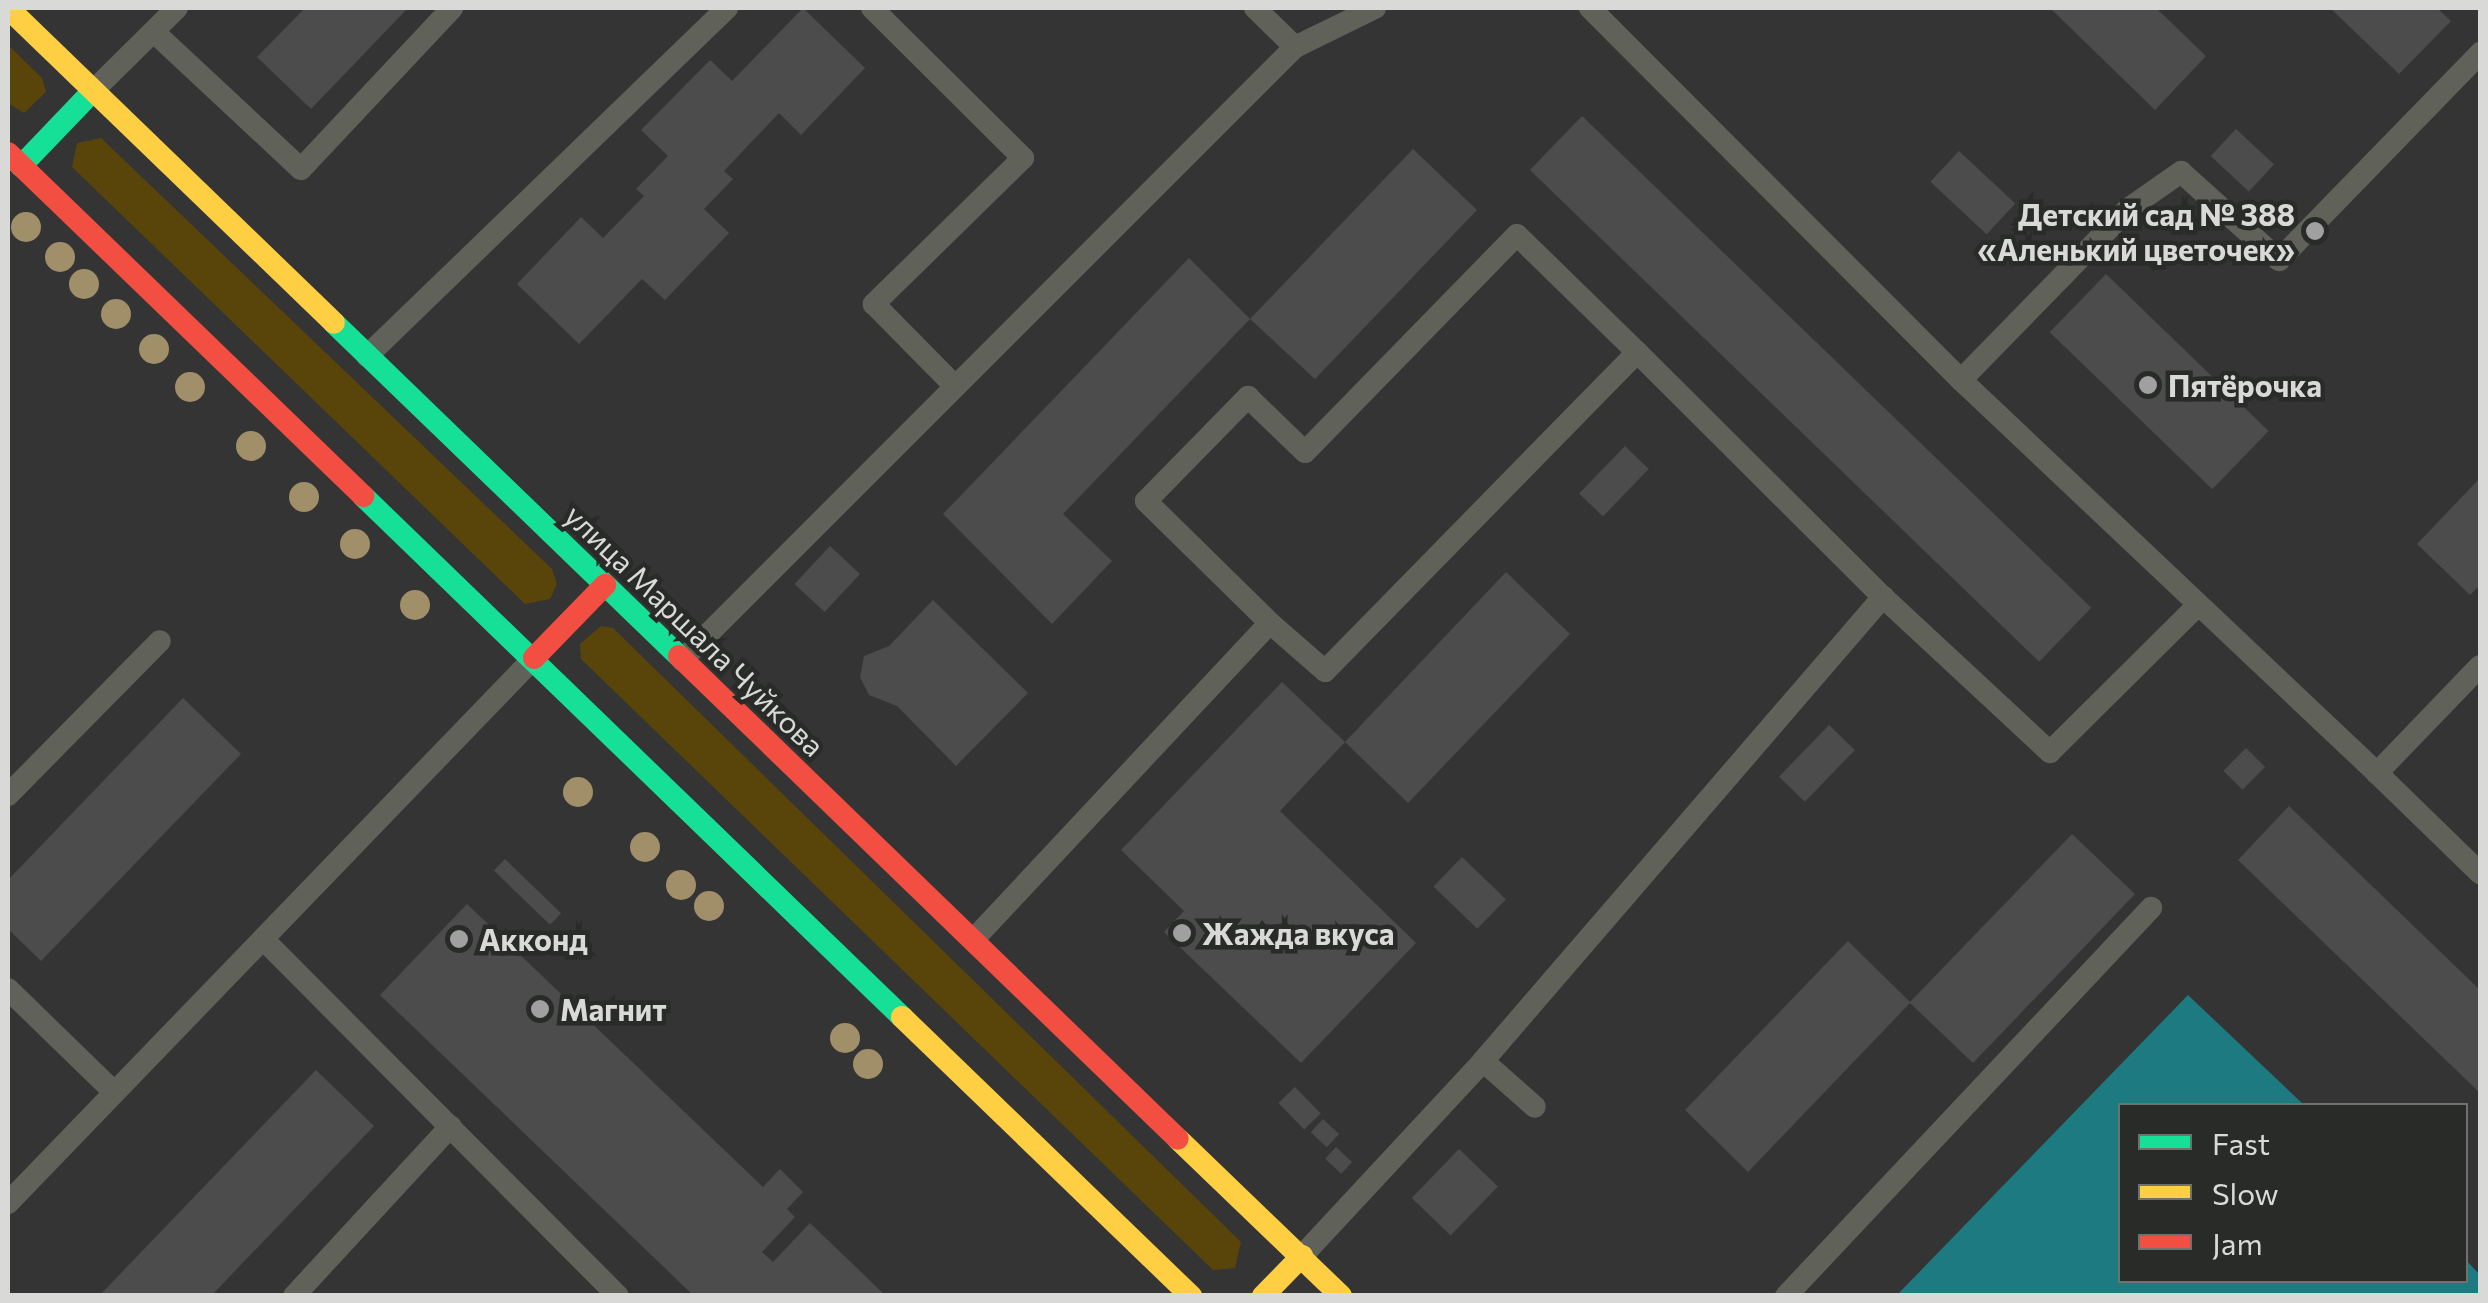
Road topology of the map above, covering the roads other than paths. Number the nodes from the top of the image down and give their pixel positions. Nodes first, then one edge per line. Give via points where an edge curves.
1 (8, 8) edge
2 (177, 8) edge
3 (452, 8) edge
4 (728, 8) edge
5 (872, 8) edge
6 (1255, 8) edge
7 (1376, 8) edge
8 (1590, 8) edge
9 (154, 32) junction
10 (1295, 47) junction
11 (2480, 53) edge
12 (94, 91) junction
13 (14, 159) edge
14 (1637, 352) junction
15 (366, 357) junction
16 (1961, 380) junction
17 (954, 385) junction
18 (605, 586) junction
19 (1883, 596) junction
20 (2198, 605) junction
21 (1270, 622) junction
22 (160, 640) dead end
23 (534, 658) junction
24 (682, 660) junction
25 (2480, 666) edge
26 (2377, 773) junction
27 (8, 795) edge
28 (2480, 873) edge
29 (2150, 908) dead end
30 (974, 938) junction
31 (263, 940) junction
32 (8, 989) edge
33 (1483, 1061) junction
34 (114, 1092) junction
35 (1535, 1107) dead end
36 (451, 1126) junction
37 (8, 1200) edge
38 (1302, 1256) junction
39 (294, 1296) edge
40 (618, 1296) edge
41 (1191, 1296) edge
42 (1263, 1296) edge
43 (1341, 1296) edge
44 (1786, 1296) edge

1 - 12 main road, улица Маршала Чуйкова
2 - 9 lane
3 - 9 lane via 301,169
4 - 15 lane
5 - 17 lane via 1024,158 874,304
6 - 10 lane
7 - 10 lane
8 - 16 lane
9 - 12 lane
10 - 17 lane
11 - 16 lane via 2279,260 2182,172 2128,209
12 - 13 main road
12 - 15 main road, улица Маршала Чуйкова
13 - 23 main road
14 - 19 lane
14 - 21 lane via 1325,671
14 - 21 lane via 1517,235 1304,452 1248,397 1146,501
15 - 18 main road, улица Маршала Чуйкова
16 - 20 lane
17 - 24 lane
18 - 23 main road
18 - 24 main road, улица Маршала Чуйкова
19 - 20 lane via 2050,752
19 - 33 lane
20 - 26 lane
21 - 30 lane
22 - 27 lane
23 - 31 lane
23 - 41 main road
24 - 30 main road, улица Маршала Чуйкова
25 - 26 lane
26 - 28 lane
29 - 44 lane
30 - 38 main road, улица Маршала Чуйкова
31 - 34 lane
31 - 36 lane
32 - 34 lane
33 - 35 lane
33 - 38 lane
34 - 37 lane
36 - 39 lane
36 - 40 lane
38 - 42 main road
38 - 43 main road, улица Маршала Чуйкова

